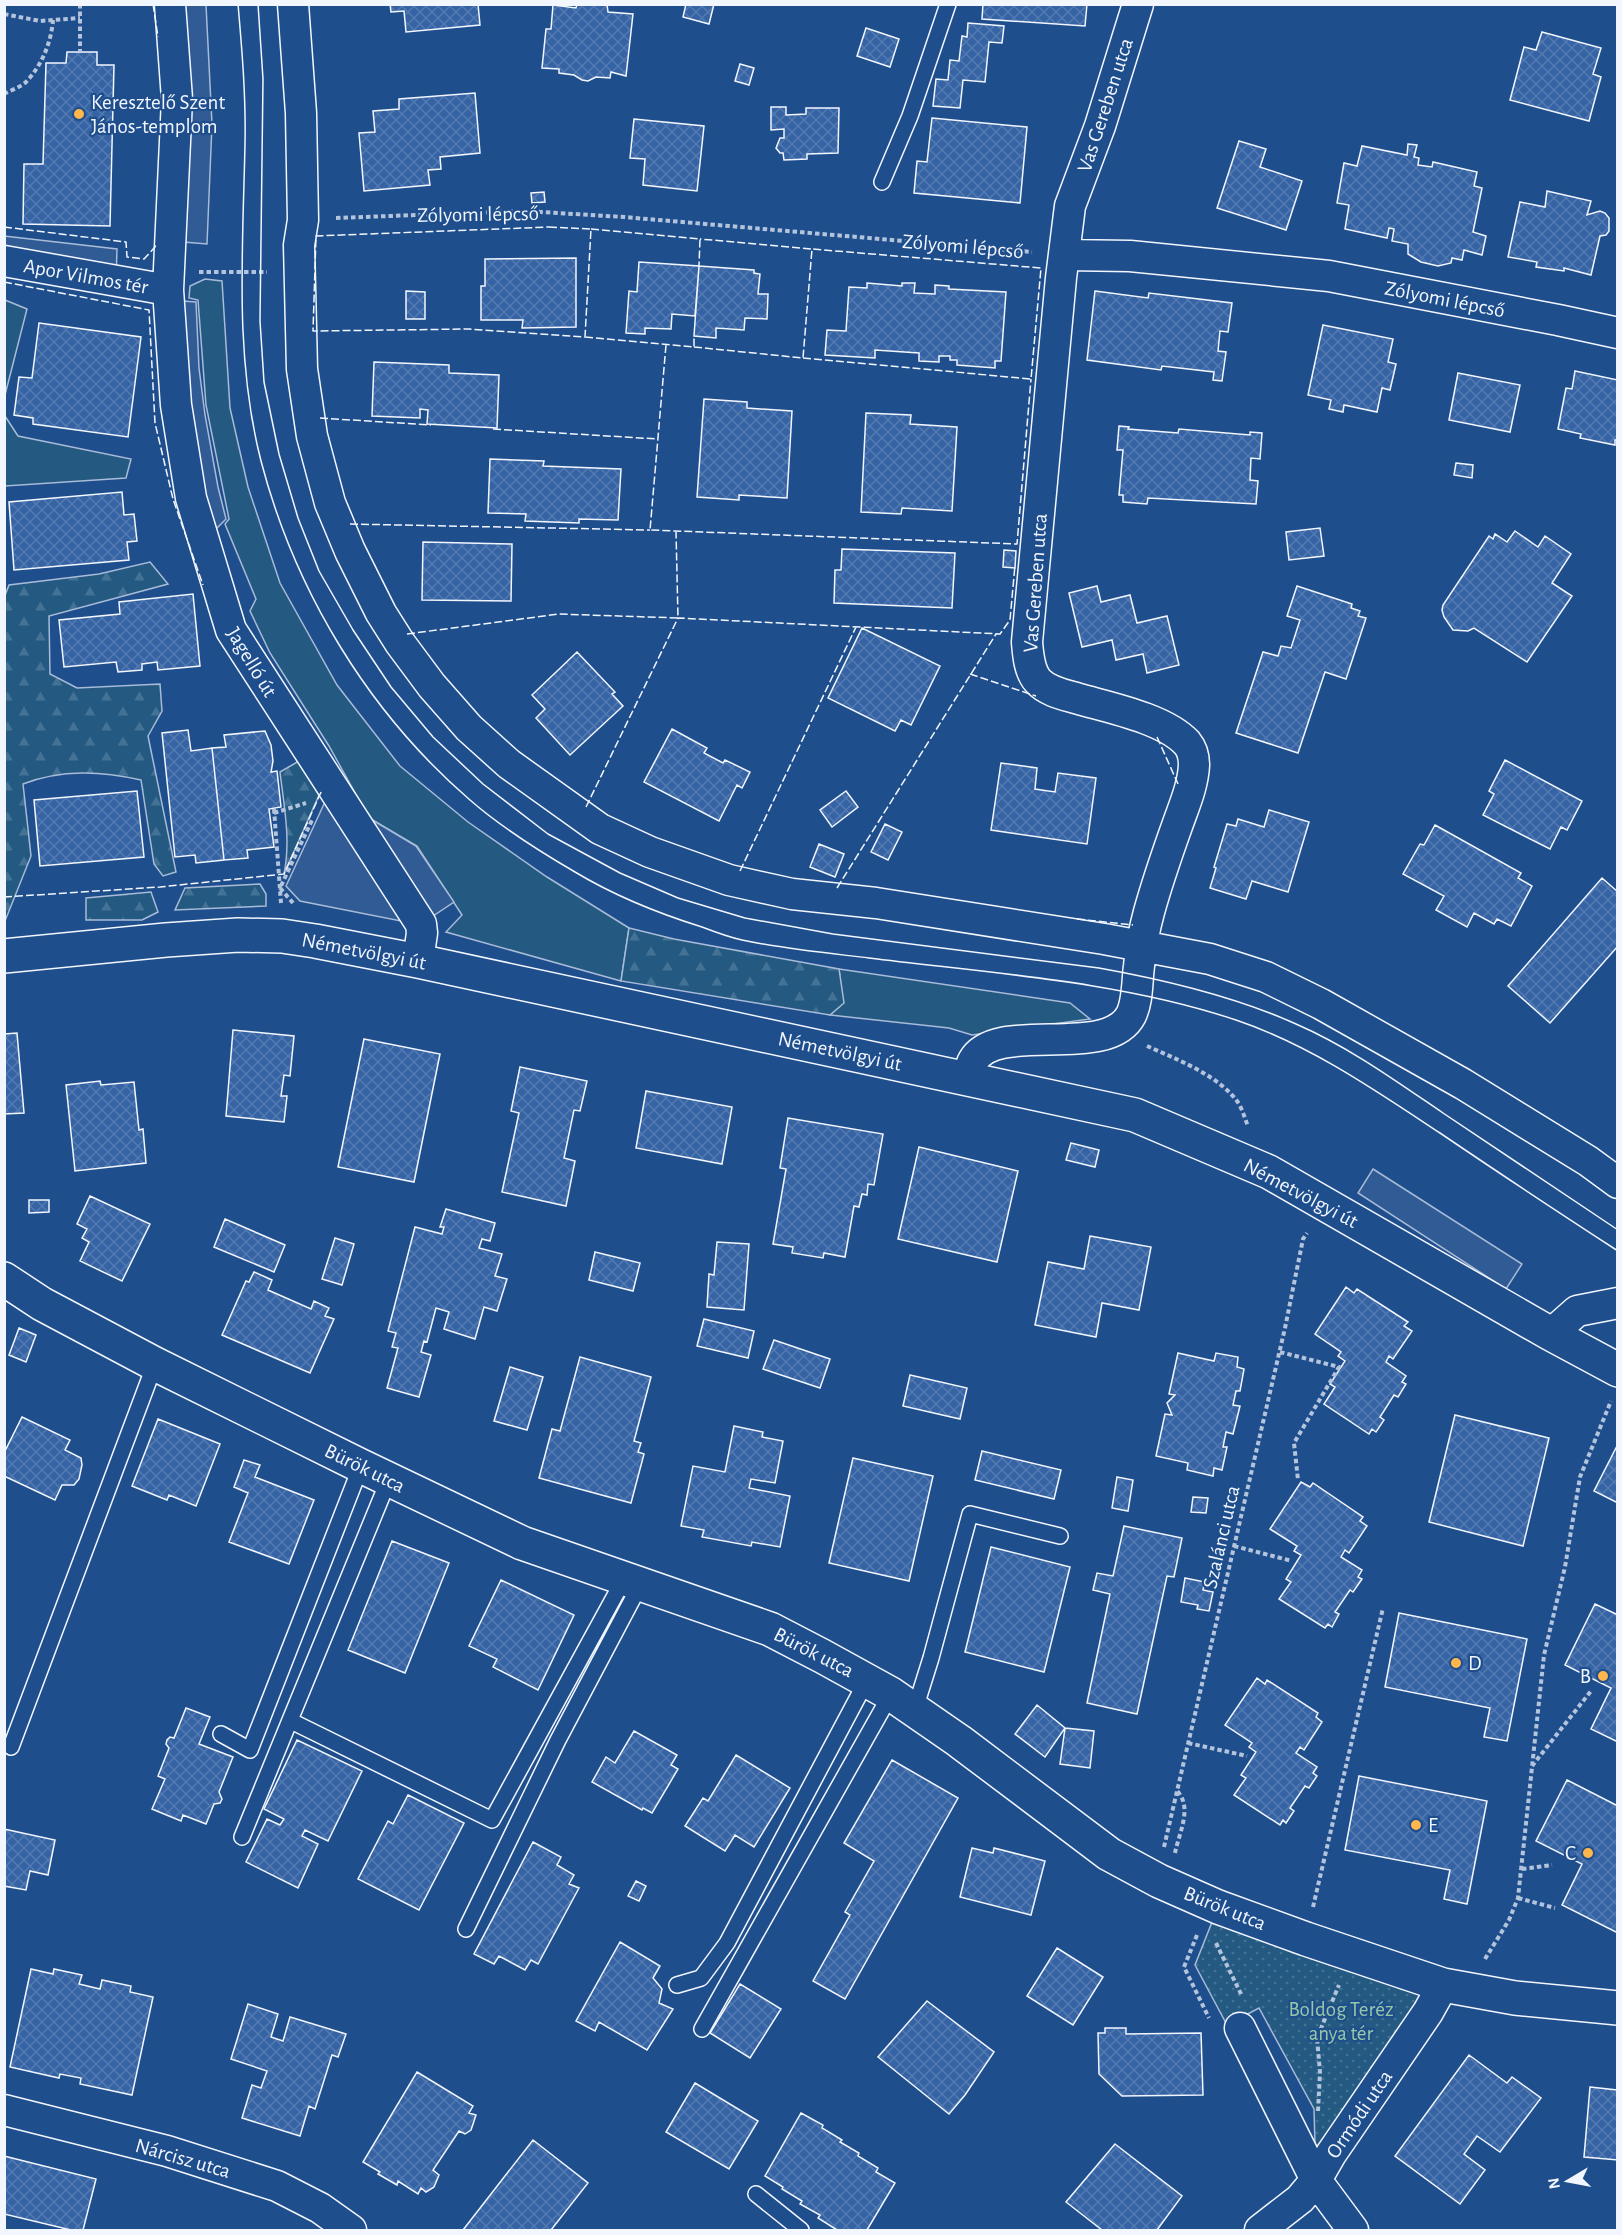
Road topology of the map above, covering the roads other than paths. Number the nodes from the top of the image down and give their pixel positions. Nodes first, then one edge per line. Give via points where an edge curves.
1 (170, 4) edge
2 (293, 4) edge
3 (948, 4) edge
4 (1138, 4) edge
5 (882, 182) dead end
6 (1065, 255) junction
7 (4, 261) edge
8 (168, 281) junction
9 (1617, 333) edge
10 (1141, 946) junction
11 (4, 956) edge
12 (418, 961) junction
13 (968, 1079) junction
14 (1617, 1183) edge
15 (4, 1279) edge
16 (1617, 1303) edge
17 (1551, 1334) junction
18 (155, 1364) junction
19 (1617, 1370) edge
20 (375, 1473) junction
21 (1060, 1536) dead end
22 (632, 1582) junction
23 (891, 1694) junction
24 (291, 1721) junction
25 (221, 1734) dead end
26 (11, 1747) dead end
27 (242, 1837) dead end
28 (466, 1929) dead end
29 (677, 1985) dead end
30 (1456, 1988) junction
31 (1617, 2008) edge
32 (1240, 2028) road end
33 (702, 2029) dead end
34 (4, 2110) edge
35 (1316, 2180) junction
36 (756, 2194) dead end
37 (351, 2230) edge
38 (801, 2230) edge
39 (1260, 2230) edge
40 (1353, 2230) edge

1 - 8 street, Apor Vilmos tér via 177,99
2 - 10 street via 301,113 302,369 312,436 330,503 381,613 432,686 469,728 508,764 600,829 650,852 729,880 792,894 929,911
3 - 5 lane via 910,116
4 - 6 street, Vas Gereben utca via 1070,206
6 - 9 street, Zólyomi lépcső via 1130,256 1329,276
6 - 10 street, Vas Gereben utca via 1028,660 1038,681 1058,693 1138,715 1189,744 1194,767 1186,803
7 - 8 street, Apor Vilmos tér
8 - 12 street, Jagelló út via 176,405 191,498 223,609 249,661 421,924
10 - 13 street, Vas Gereben utca via 1131,1015 1117,1030 1085,1038 990,1046 972,1062
10 - 14 street via 1210,959 1266,977 1463,1084
11 - 12 street, Németvölgyi út via 238,935 282,936
12 - 13 street, Németvölgyi út
13 - 17 street, Németvölgyi út via 1135,1115 1269,1172
15 - 18 street, Bürök utca via 42,1304
16 - 17 street via 1577,1311
17 - 19 street, Németvölgyi út
18 - 20 street, Bürök utca
18 - 26 lane
20 - 22 street, Bürök utca via 522,1543
20 - 24 lane
20 - 25 lane via 250,1750
21 - 23 lane via 970,1514 932,1658
22 - 23 street, Bürök utca via 770,1629
22 - 24 lane via 492,1820
22 - 28 lane
23 - 29 lane via 727,1943 701,1978
23 - 30 street, Bürök utca via 1108,1854 1159,1881 1262,1923
23 - 33 lane
24 - 27 lane
30 - 31 street, Bürök utca
30 - 35 street, Ormódi utca via 1428,2012
32 - 35 street
34 - 37 street, Nárcisz utca via 167,2151 277,2186 320,2208
35 - 39 street, Ormódi utca via 1300,2199
35 - 40 street
36 - 38 lane

